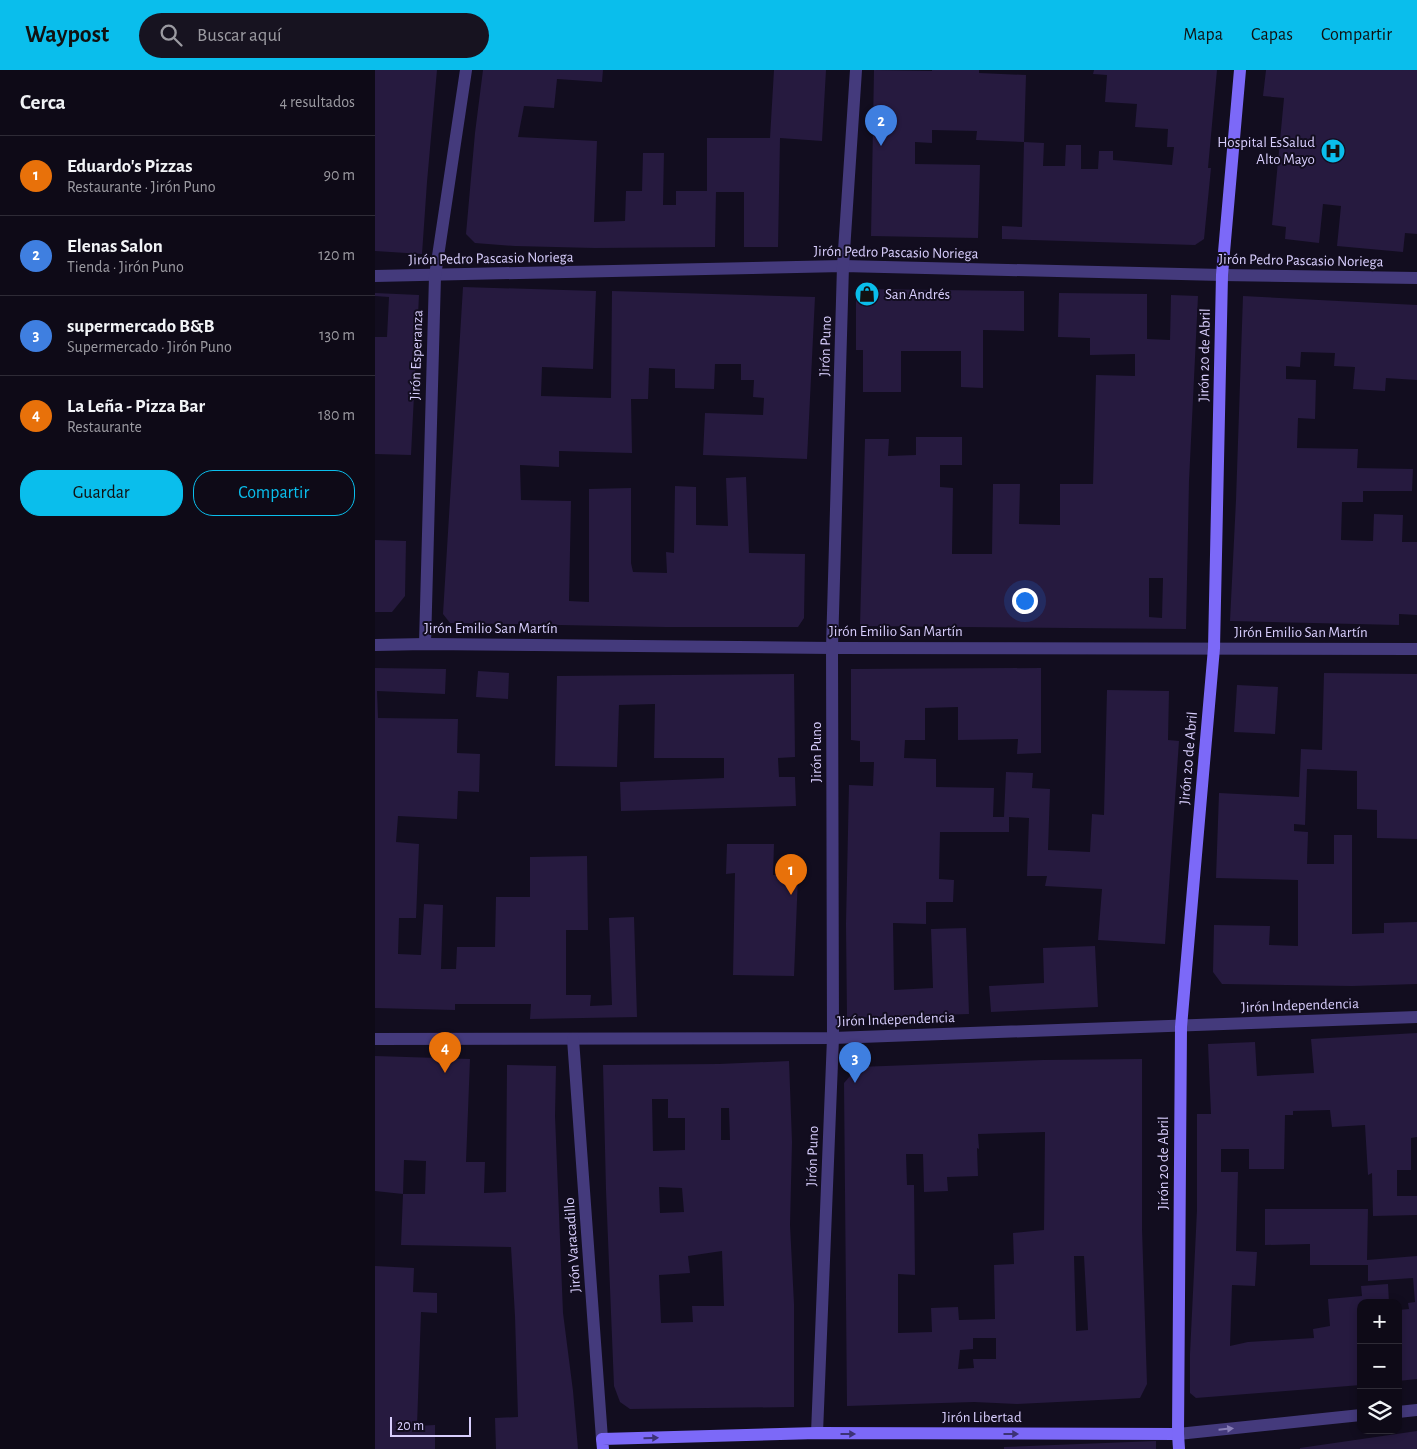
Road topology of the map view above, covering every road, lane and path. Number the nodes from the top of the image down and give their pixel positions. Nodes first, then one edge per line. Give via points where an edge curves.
1 (465, 70) edge
2 (856, 70) edge
3 (1239, 70) edge
4 (843, 266) junction
5 (375, 276) edge
6 (435, 276) junction
7 (1222, 276) junction
8 (1417, 278) edge
9 (425, 644) junction
10 (375, 645) edge
11 (832, 648) junction
12 (1214, 648) junction
13 (1417, 649) edge
14 (1417, 1017) edge
15 (1181, 1027) junction
16 (833, 1038) junction
17 (573, 1039) junction
18 (375, 1040) edge
19 (1417, 1410) edge
20 (1402, 1412) edge
21 (1357, 1416) edge
22 (817, 1434) junction
23 (1178, 1434) junction
24 (603, 1444) edge
25 (1179, 1449) edge

1 - 6 street, Jirón Esperanza
2 - 4 street, Jirón Puno
3 - 7 street, Jirón 20 de Abril
4 - 6 street, Jirón Pedro Pascasio Noriega
4 - 7 street, Jirón Pedro Pascasio Noriega
4 - 11 street, Jirón Puno
5 - 6 street, Jirón Pedro Pascasio Noriega
6 - 9 street, Jirón Esperanza
7 - 8 street, Jirón Pedro Pascasio Noriega
7 - 12 street, Jirón 20 de Abril
9 - 10 street, Jirón Emilio San Martín
9 - 11 street, Jirón Emilio San Martín
11 - 12 street, Jirón Emilio San Martín
11 - 16 street, Jirón Puno
12 - 13 street, Jirón Emilio San Martín
12 - 15 street, Jirón 20 de Abril
14 - 15 street, Jirón Independencia
15 - 16 street, Jirón Independencia
15 - 23 street, Jirón 20 de Abril
16 - 17 street, Jirón Independencia
16 - 22 street, Jirón Puno
17 - 18 street, Jirón Independencia
17 - 24 street, Jirón Varacadillo
19 - 20 street
23 -> 21 street, Jirón Libertad
22 -> 23 street, Jirón Libertad
24 -> 22 street, Jirón Libertad
23 - 25 street, Jirón 20 de Abril

